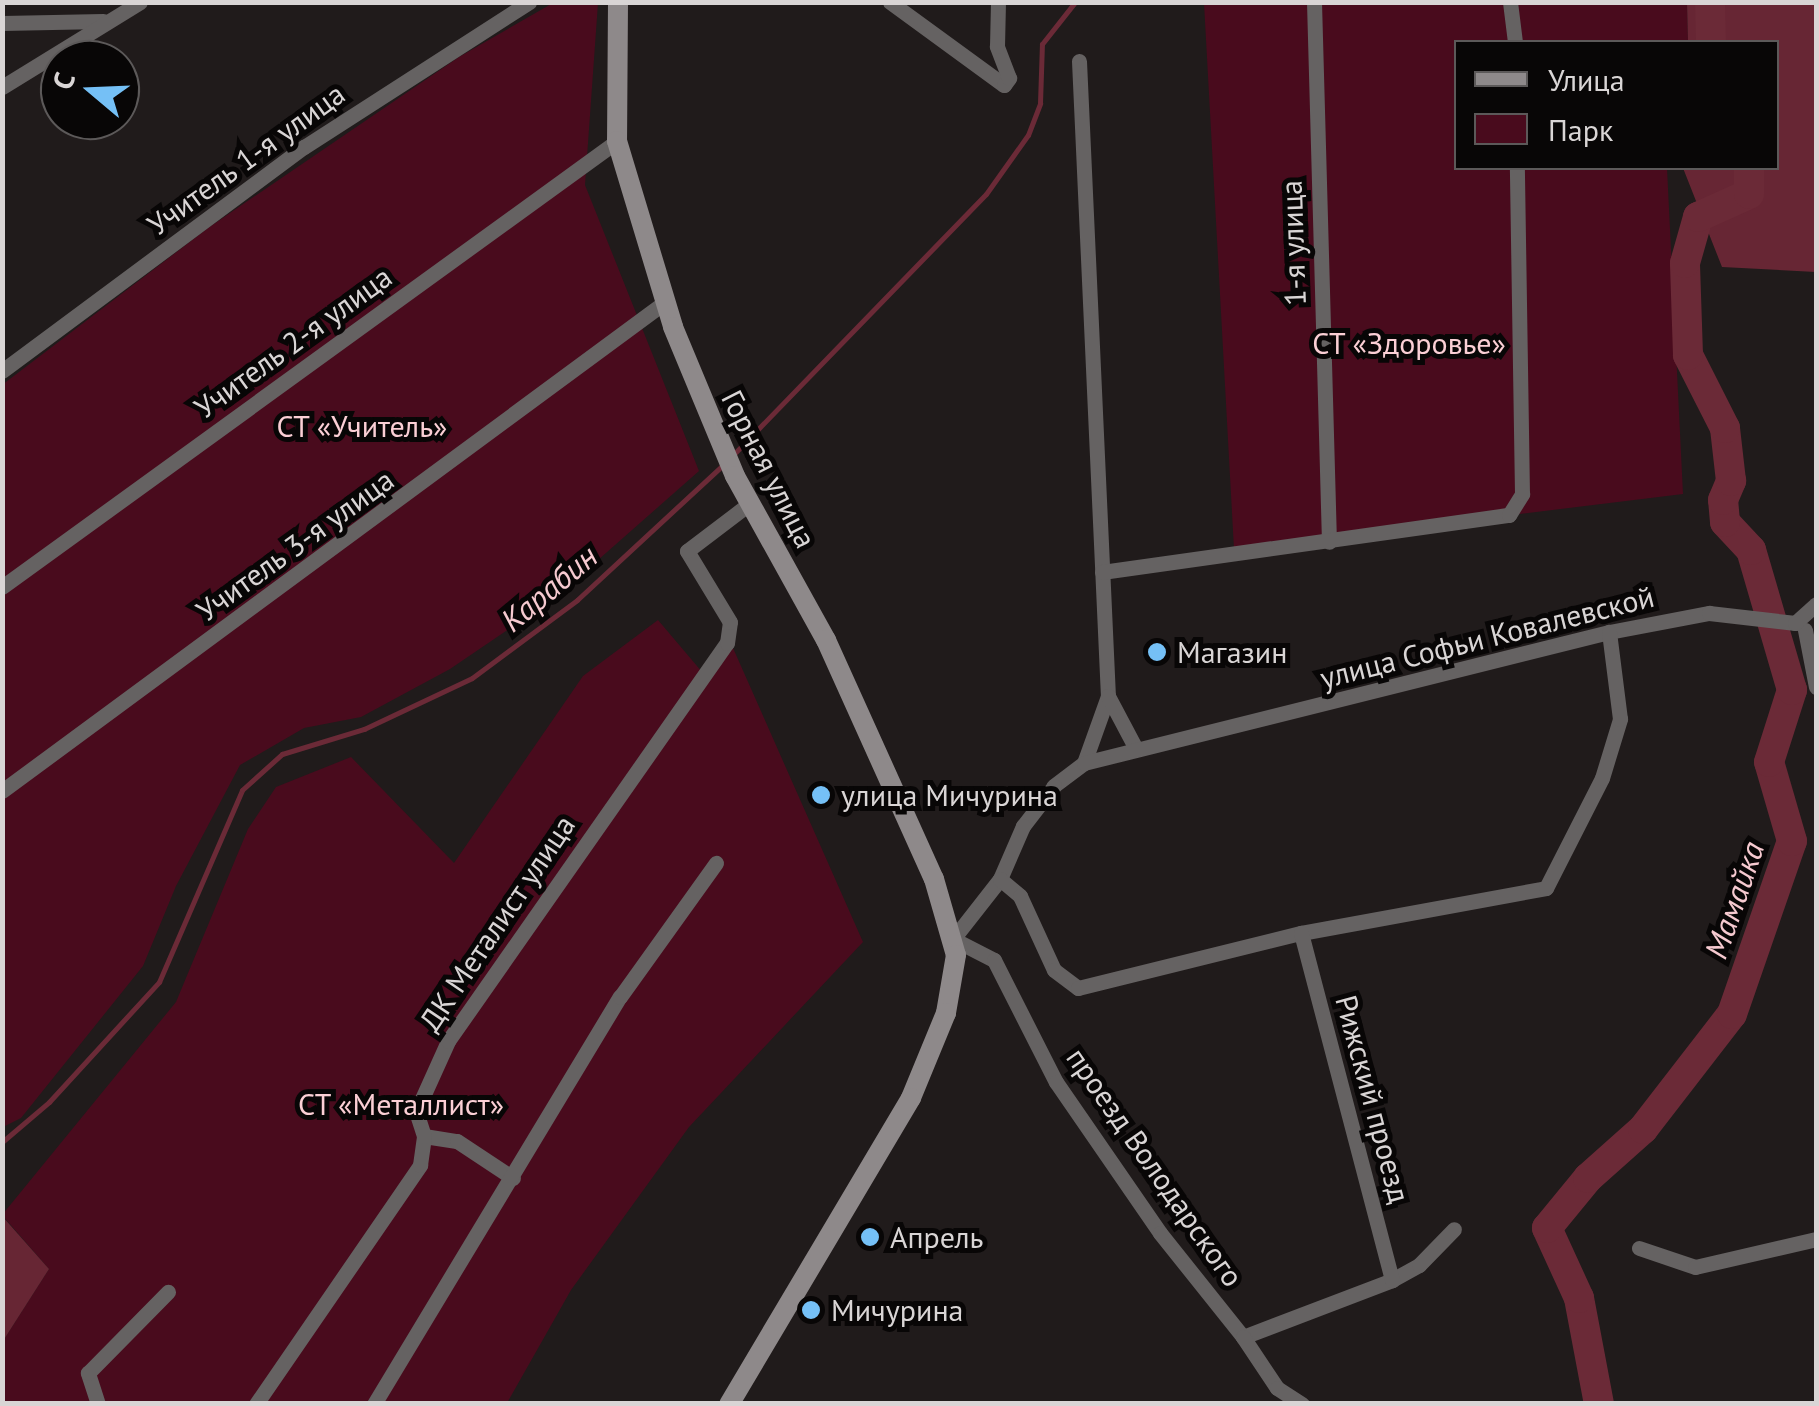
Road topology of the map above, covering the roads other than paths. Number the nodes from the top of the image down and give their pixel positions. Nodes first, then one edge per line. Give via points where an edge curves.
1 (140, 2) edge
2 (528, 2) edge
3 (618, 2) edge
4 (890, 2) edge
5 (998, 2) edge
6 (1314, 2) edge
7 (1510, 2) edge
8 (106, 21) junction
9 (2, 23) edge
10 (1515, 40) edge
11 (997, 46) junction
12 (1080, 61) dead end
13 (970, 66) junction
14 (2, 87) edge
15 (617, 141) junction
16 (1517, 170) edge
17 (665, 302) junction
18 (2, 371) edge
19 (749, 504) junction
20 (1329, 542) junction
21 (1102, 572) junction
22 (2, 587) edge
23 (1816, 604) edge
24 (1800, 626) edge
25 (1609, 632) junction
26 (1816, 687) edge
27 (1108, 696) junction
28 (1135, 746) junction
29 (1084, 762) junction
30 (2, 791) edge
31 (716, 862) dead end
32 (1000, 879) junction
33 (1302, 933) junction
34 (953, 939) junction
35 (424, 1136) junction
36 (513, 1178) junction
37 (1454, 1229) dead end
38 (1816, 1239) edge
39 (1639, 1248) dead end
40 (1392, 1280) junction
41 (168, 1292) dead end
42 (1243, 1336) junction
43 (98, 1404) edge
44 (256, 1404) edge
45 (374, 1404) edge
46 (729, 1404) edge
47 (1302, 1404) edge

1 - 8 street
2 - 18 street, Учитель 1-я улица via 304,147
3 - 15 street, Горная улица
4 - 13 street
5 - 11 street
6 - 20 street, 1-я улица
7 - 10 street
8 - 9 street
8 - 14 street
11 - 13 street
11 - 13 street via 1009,78 1004,85
12 - 21 street
15 - 17 street, Горная улица
15 - 22 street, Учитель 2-я улица
16 - 20 street via 1522,494 1509,516
17 - 19 street, Горная улица
17 - 30 street, Учитель 3-я улица
19 - 34 street, Горная улица via 826,640 934,879
19 - 35 street, ДК Металист улица via 686,551 730,622 727,643 448,1041 416,1112
20 - 21 street
21 - 27 street
23 - 24 street
24 - 25 street, улица Софьи Ковалевской via 1742,612
24 - 26 street
25 - 28 street, улица Софьи Ковалевской via 1367,696
25 - 33 street via 1620,720 1595,794 1546,888
27 - 28 street
27 - 29 street
28 - 29 street, улица Софьи Ковалевской
29 - 32 street via 1054,786 1023,826
31 - 36 street via 620,997
32 - 33 street via 1020,896 1054,970 1078,988
32 - 34 street
33 - 40 street, Рижский проезд
34 - 42 street, проезд Володарского via 994,960 1056,1082 1160,1232
34 - 46 street via 950,999 911,1098
35 - 36 street via 457,1141
35 - 44 street, ДК Металист улица via 420,1165
36 - 45 street
37 - 40 street
38 - 39 street via 1695,1266
40 - 42 street
41 - 43 street via 88,1374
42 - 47 street, проезд Володарского via 1277,1388

